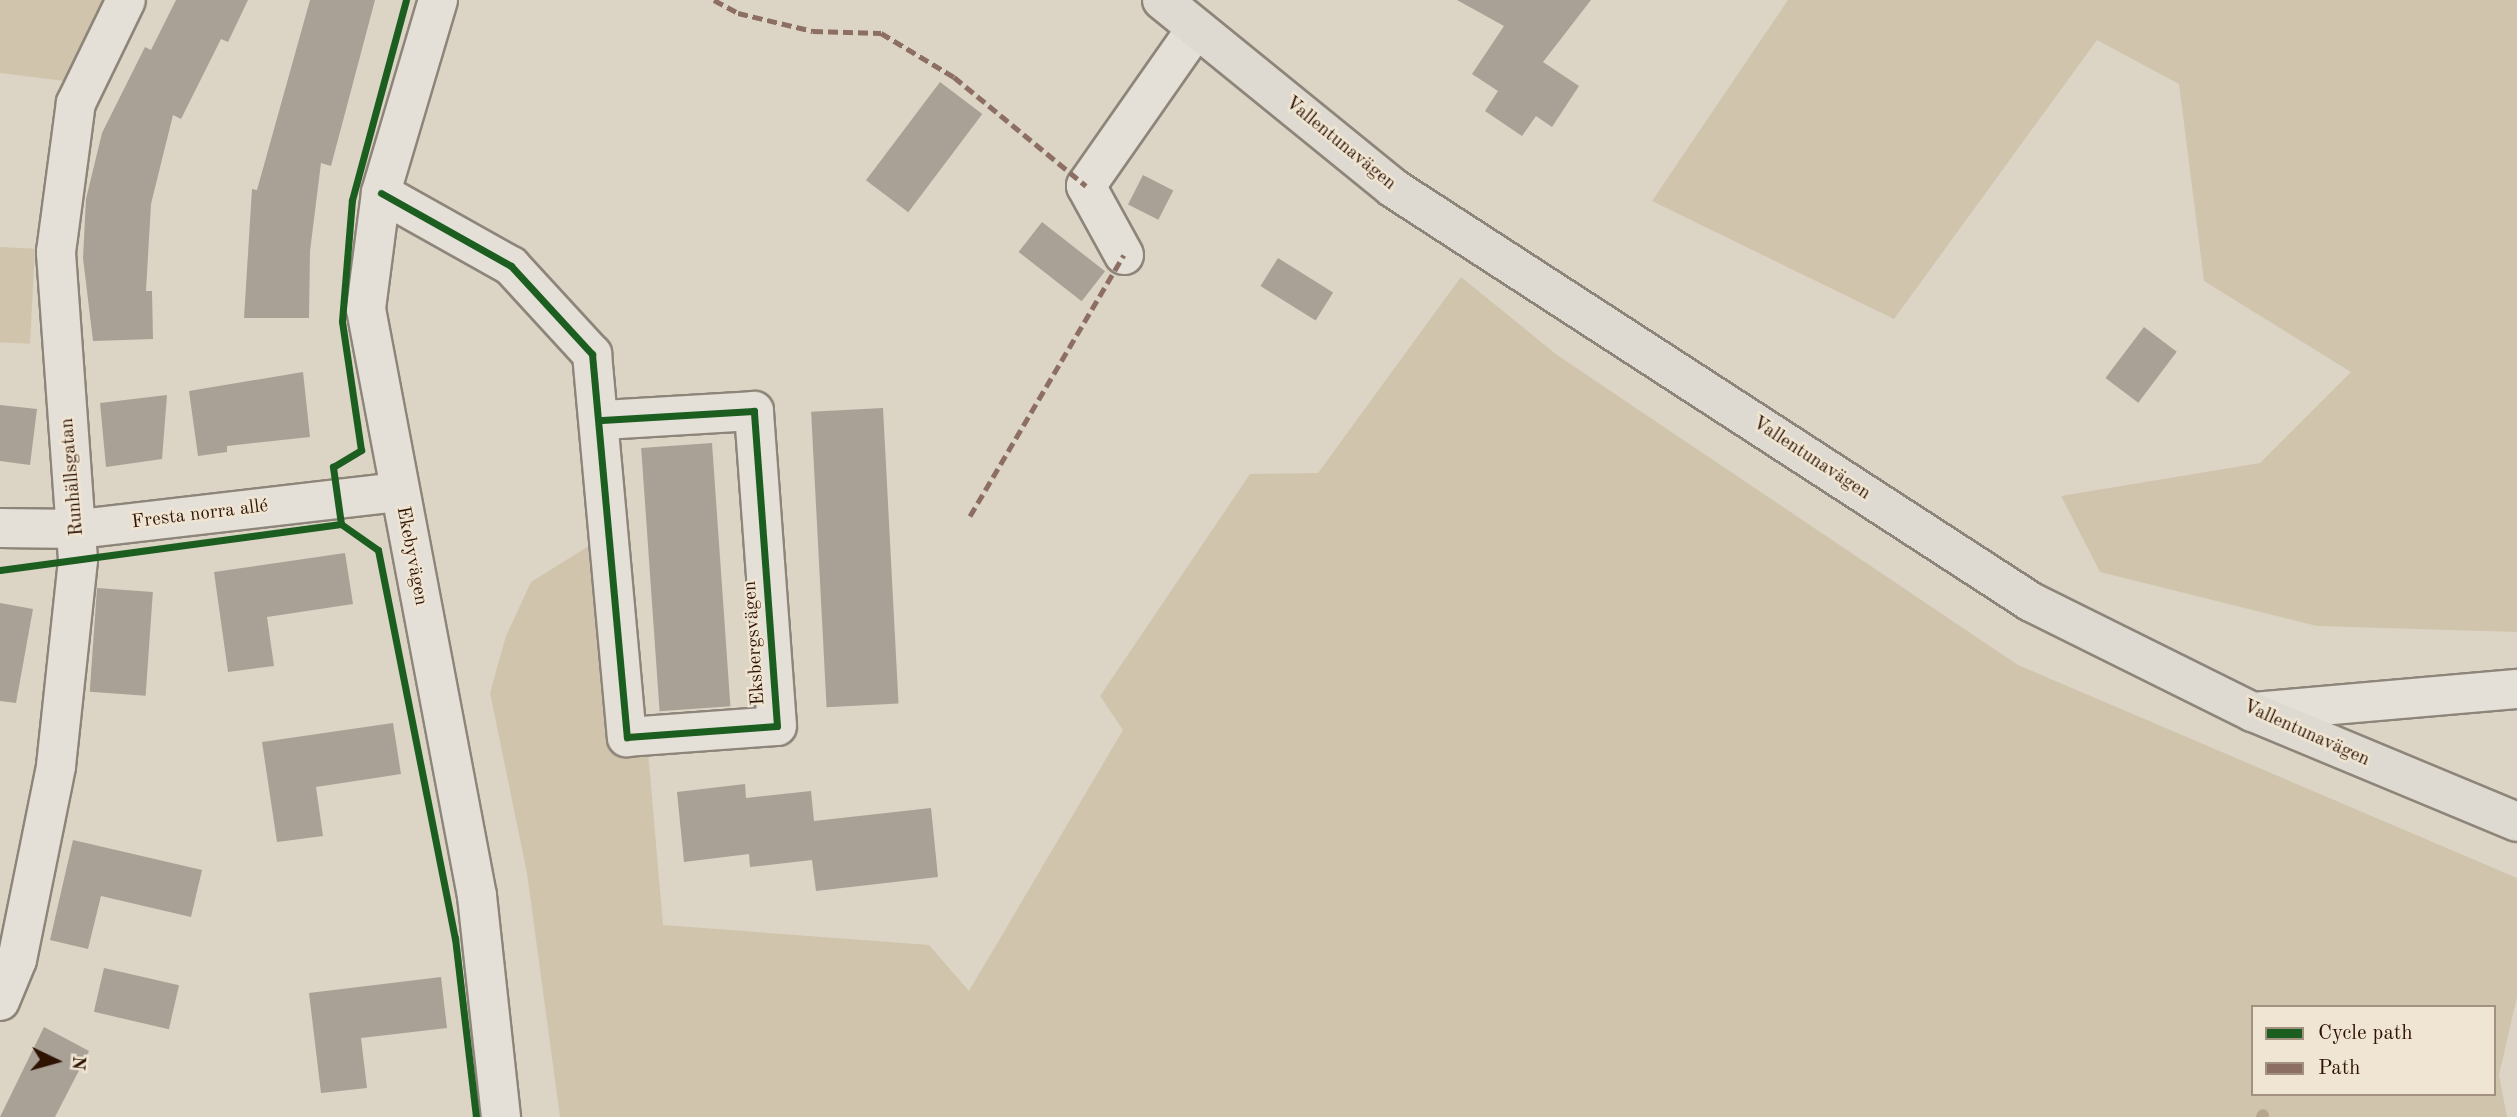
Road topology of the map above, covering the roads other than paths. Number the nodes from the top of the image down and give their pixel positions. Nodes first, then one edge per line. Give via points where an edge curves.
1 (126, 0) edge
2 (438, 0) edge
3 (1162, 0) edge
4 (1196, 29) junction
5 (381, 193) junction
6 (1124, 256) dead end
7 (601, 420) junction
8 (399, 492) junction
9 (0, 528) edge
10 (79, 529) junction
11 (2517, 689) edge
12 (2253, 712) junction
13 (2517, 822) edge
14 (0, 1001) edge
15 (501, 1117) edge

1 - 10 street, Runhällsgatan via 76,103 56,253
2 - 5 street, Ekebyvägen
3 - 4 main road, Vallentunavägen
4 - 6 street via 1086,186
4 - 12 main road, Vallentunavägen via 1393,188 2031,602
5 - 7 street, Eksbergsvägen via 511,266 592,354
5 - 8 street, Ekebyvägen via 366,309
7 - 7 street, Eksbergsvägen via 627,737 777,726 754,411
8 - 10 street, Fresta norra allé
8 - 15 street, Ekebyvägen via 477,895
9 - 10 street, Fresta norra allé
10 - 14 street, Runhällsgatan via 56,766 17,960
11 - 12 street via 2484,696
12 - 13 main road, Vallentunavägen

